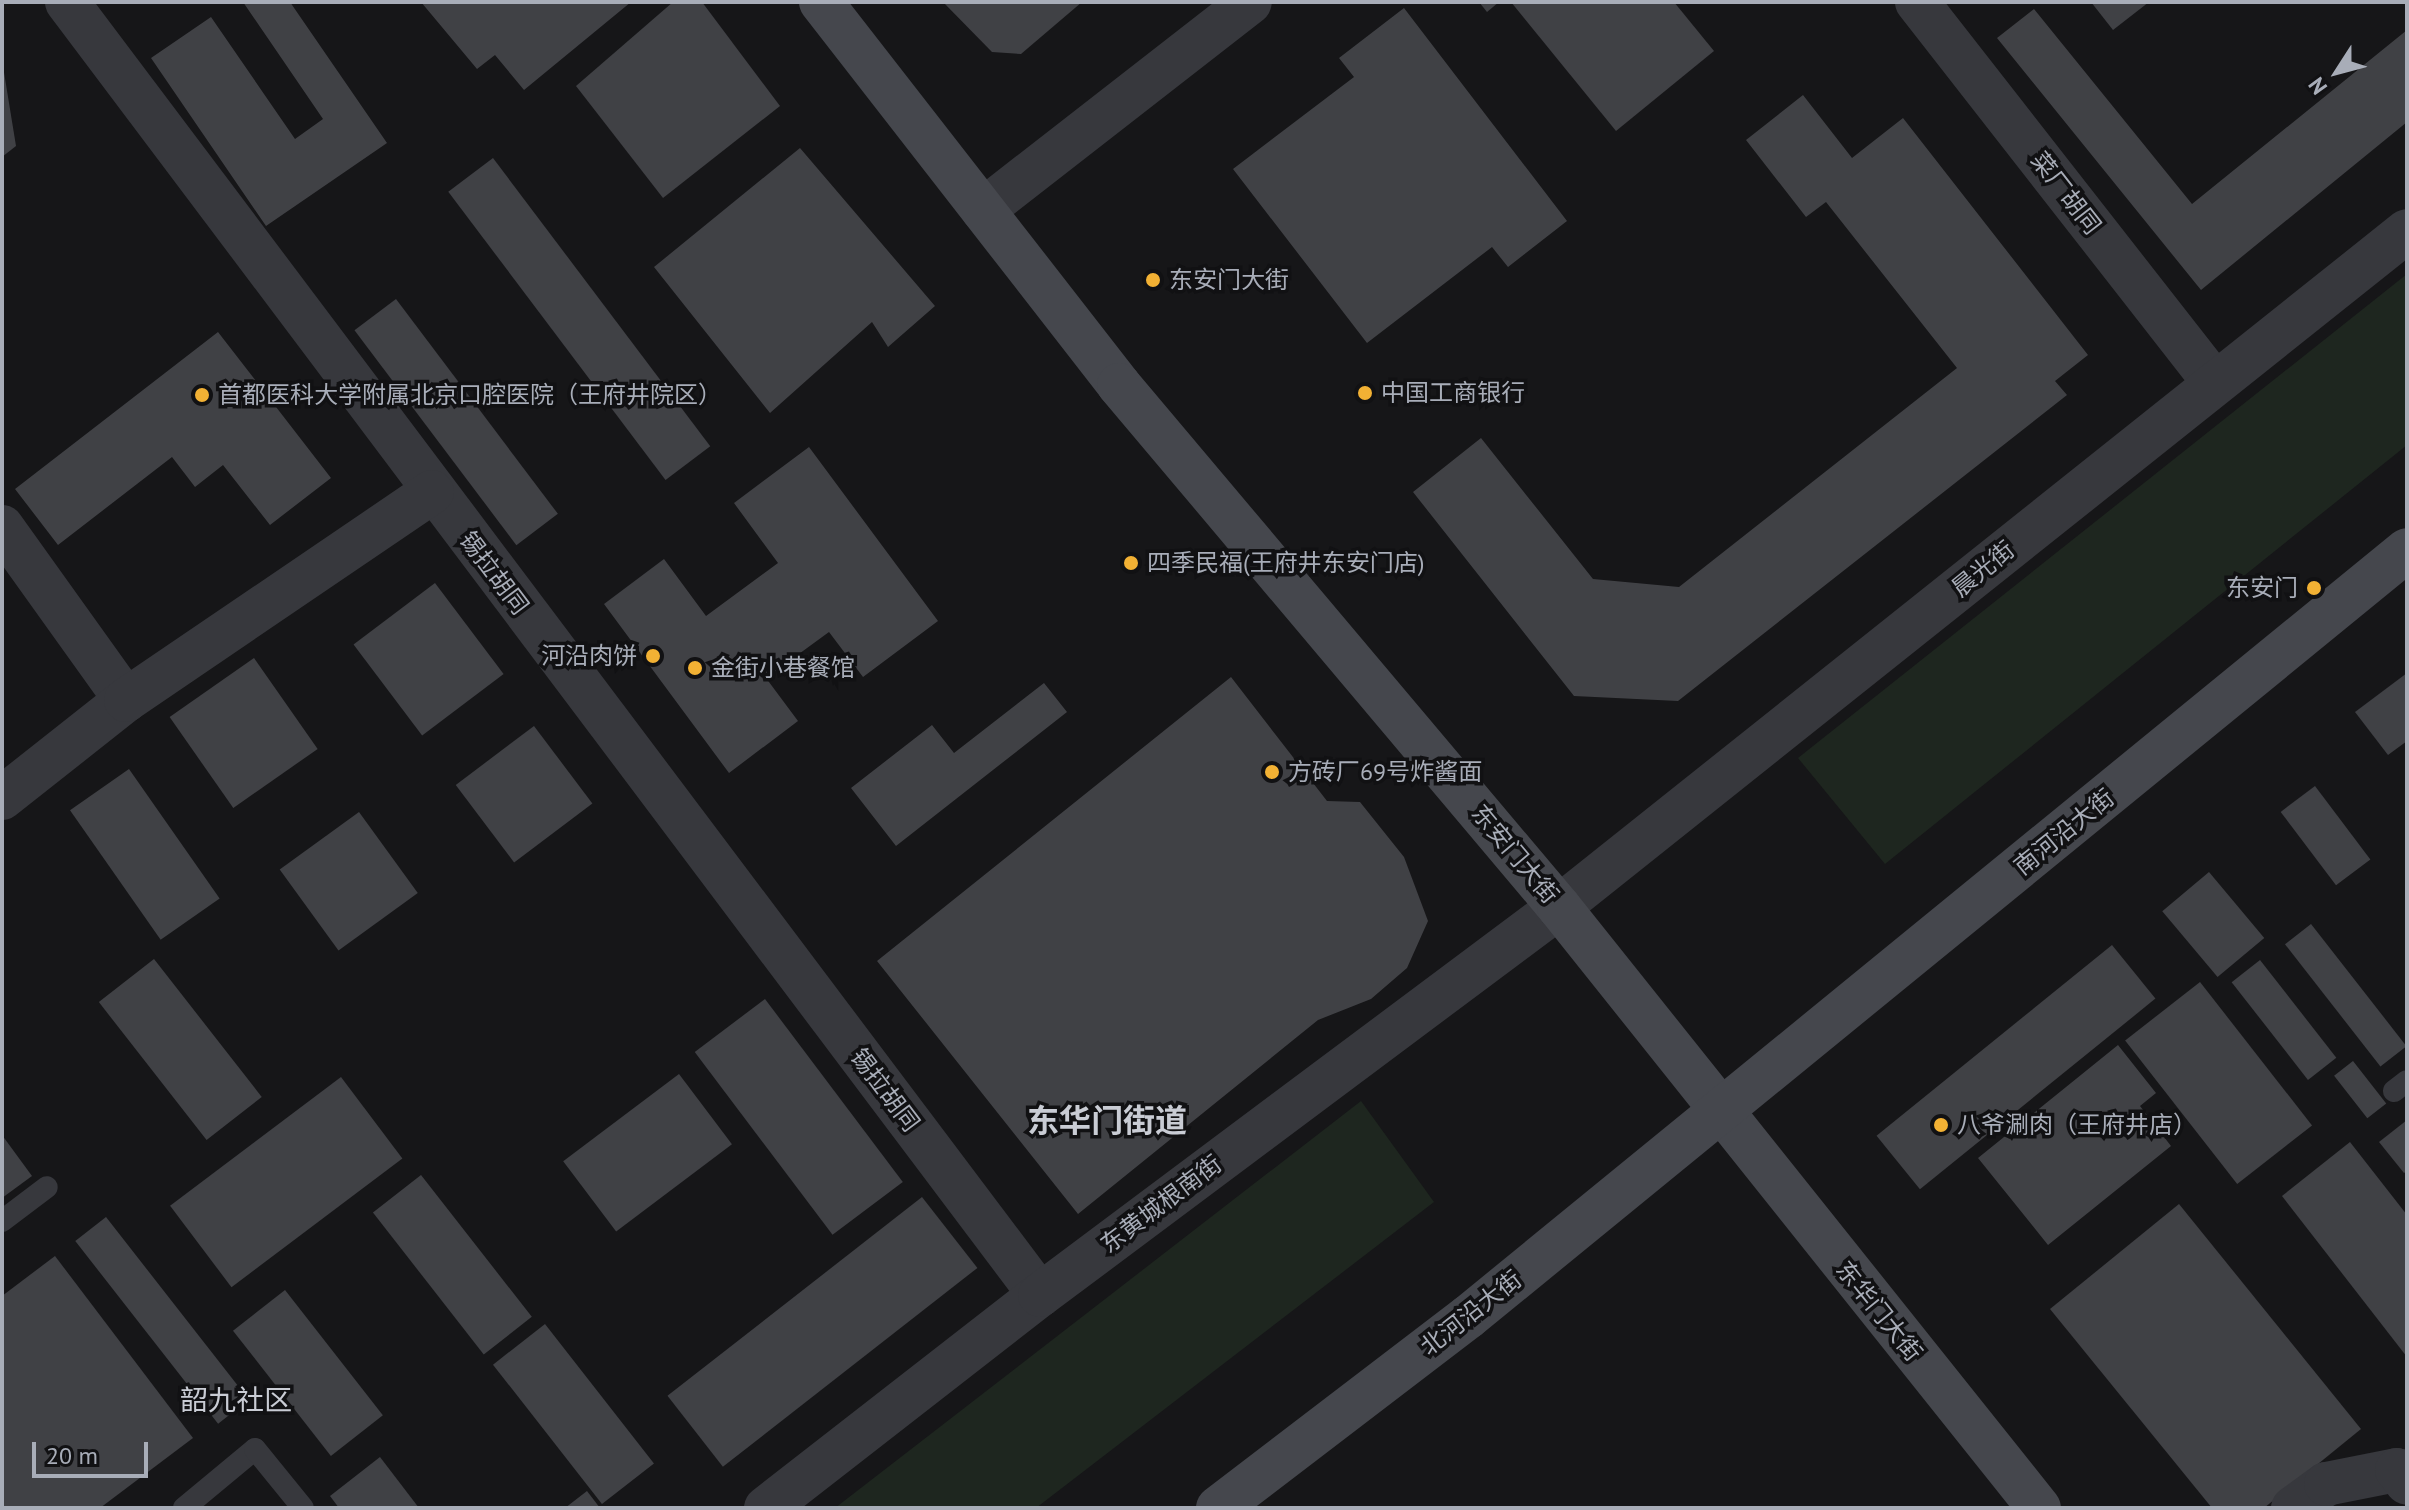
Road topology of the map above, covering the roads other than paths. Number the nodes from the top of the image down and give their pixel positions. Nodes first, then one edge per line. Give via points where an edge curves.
1 (67, 2) edge
2 (821, 2) edge
3 (1250, 2) edge
4 (1917, 2) edge
5 (983, 210) junction
6 (2407, 231) edge
7 (2215, 384) junction
8 (432, 492) junction
9 (2, 527) edge
10 (2407, 550) edge
11 (126, 700) junction
12 (2, 798) edge
13 (1559, 907) junction
14 (1719, 1113) junction
15 (47, 1187) dead end
16 (2, 1221) edge
17 (1040, 1295) junction
18 (2407, 1483) edge
19 (184, 1508) edge
20 (303, 1508) edge
21 (766, 1508) edge
22 (1218, 1508) edge
23 (2039, 1508) edge
24 (2293, 1508) edge

1 - 8 street, 锡拉胡同
2 - 5 main road, 东安门大街
3 - 5 street
4 - 7 street, 菜厂胡同
5 - 13 main road, 东安门大街 via 1119,385
6 - 7 street, 晨光街
7 - 13 street, 晨光街
8 - 11 street
8 - 17 street, 锡拉胡同
9 - 11 street
10 - 14 main road, 南河沿大街
11 - 12 street
13 - 14 main road, 东安门大街
13 - 17 street, 东黄城根南街
14 - 22 main road, 北河沿大街 via 1468,1317
14 - 23 main road, 东华门大街
15 - 16 lane
17 - 21 street, 东黄城根南街
18 - 24 street via 2397,1470 2326,1484
19 - 20 lane via 255,1449

